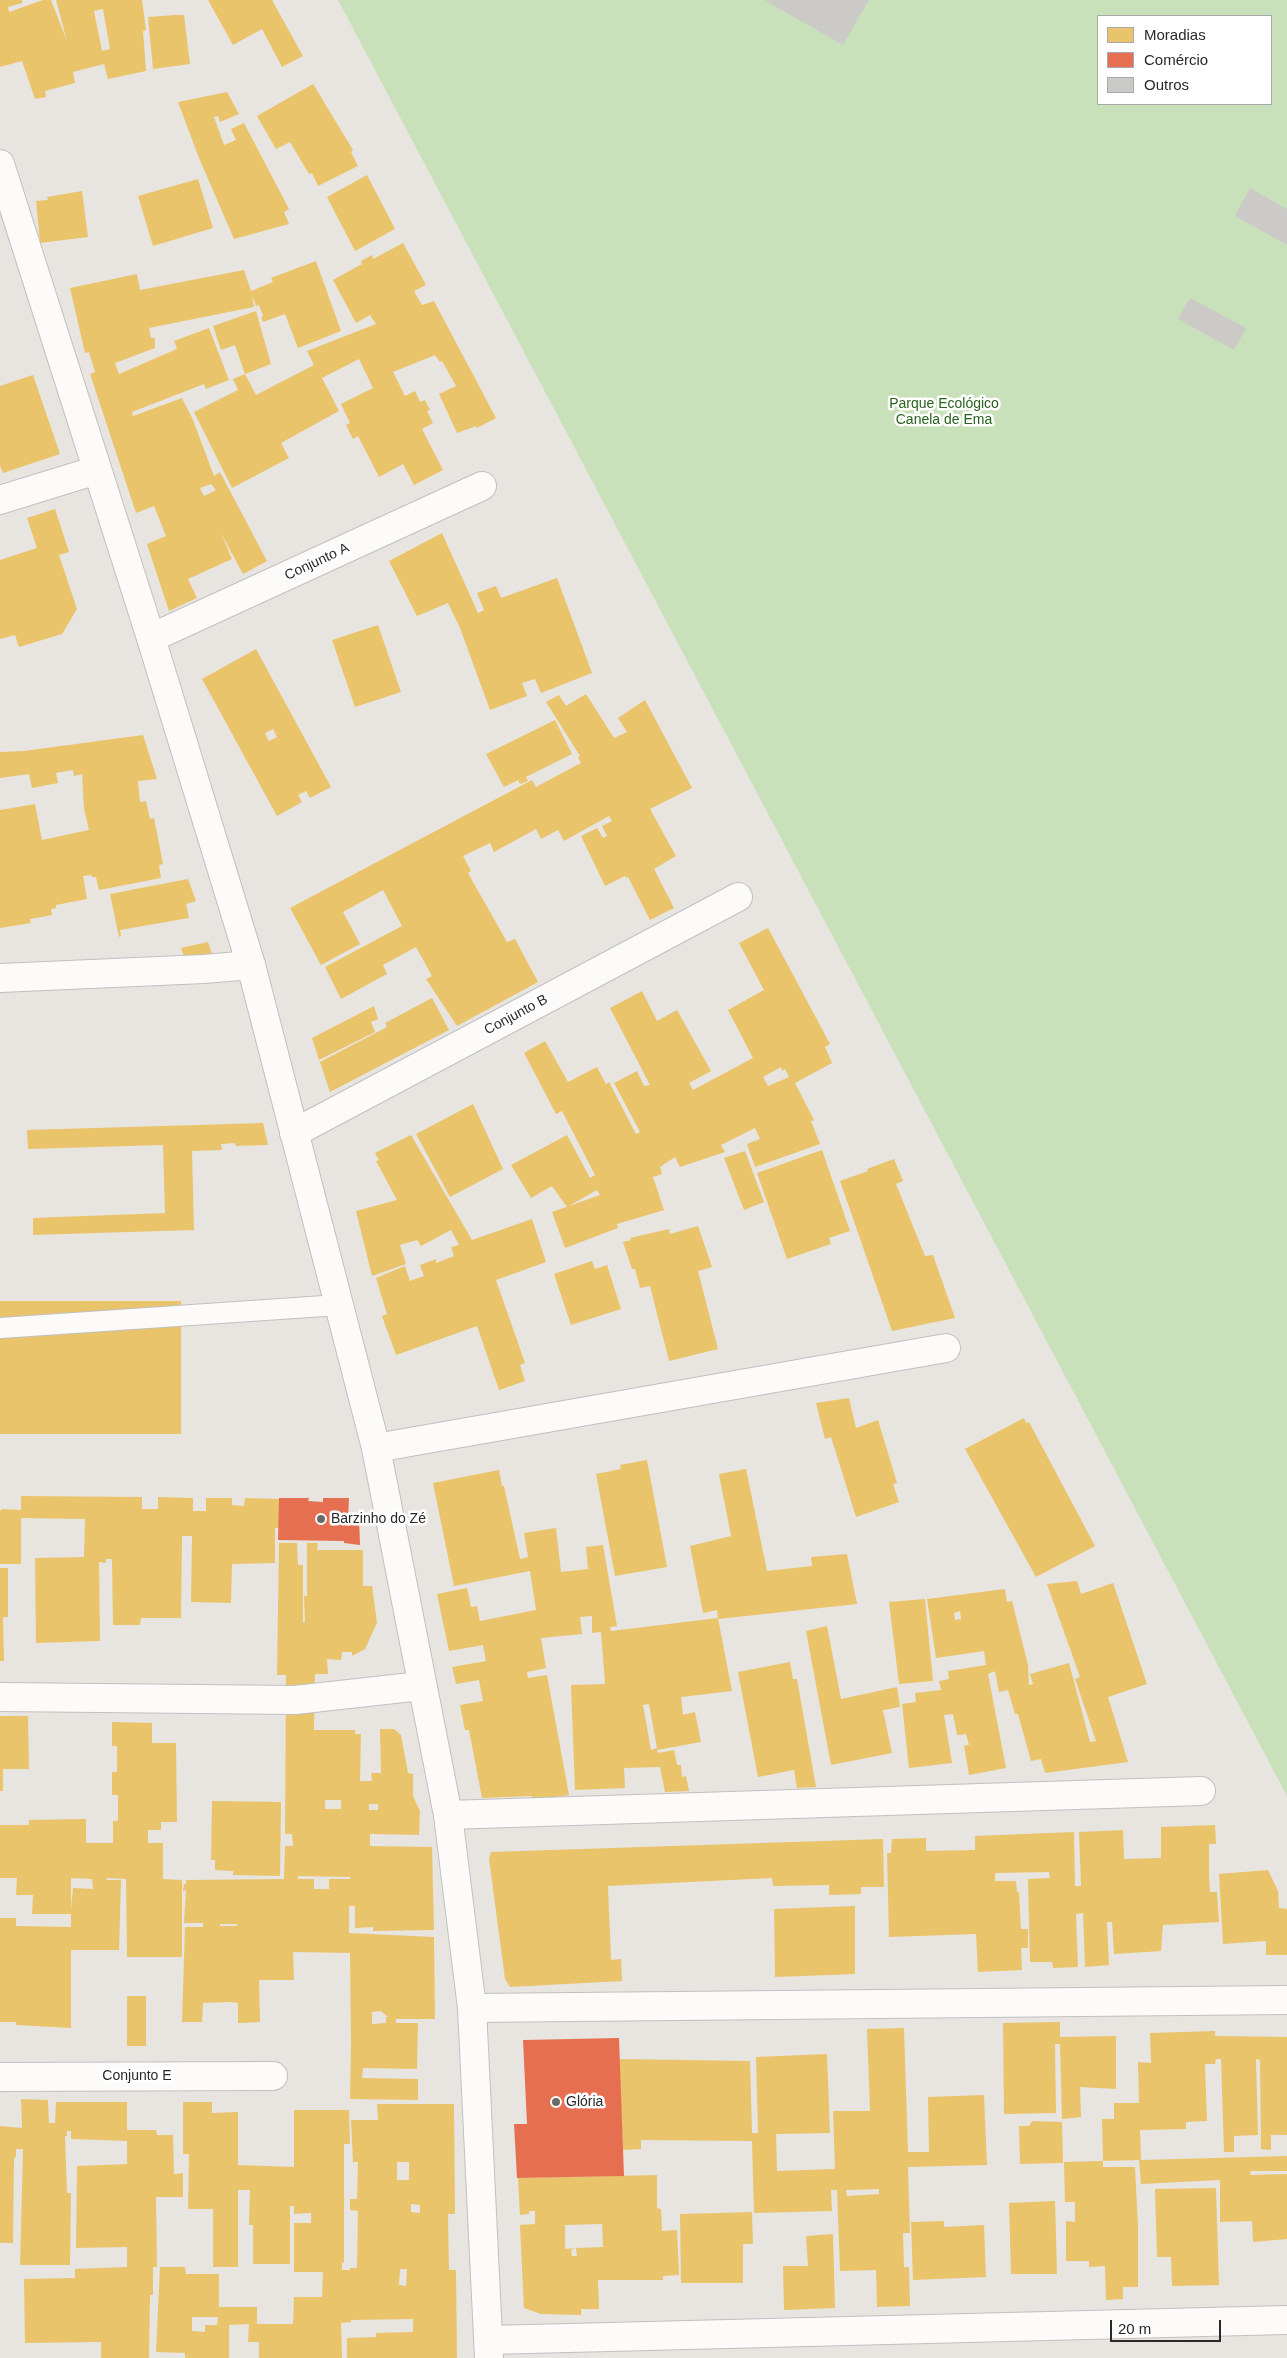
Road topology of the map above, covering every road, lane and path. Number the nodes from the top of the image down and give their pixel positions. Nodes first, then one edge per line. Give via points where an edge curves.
1 (0, 164) edge
2 (97, 470) junction
3 (482, 486) dead end
4 (0, 500) edge
5 (151, 638) junction
6 (738, 897) dead end
7 (251, 965) junction
8 (0, 978) edge
9 (294, 1133) junction
10 (339, 1305) junction
11 (0, 1328) edge
12 (946, 1348) dead end
13 (376, 1448) junction
14 (421, 1686) junction
15 (0, 1697) edge
16 (1201, 1791) dead end
17 (448, 1815) junction
18 (1287, 2000) edge
19 (472, 2008) junction
20 (273, 2076) dead end
21 (0, 2077) edge
22 (1287, 2320) edge
23 (489, 2349) edge

1 - 2 street
2 - 4 street
2 - 5 street
3 - 5 street, Conjunto A
5 - 7 street
6 - 9 street, Conjunto B
7 - 8 street
7 - 9 street
9 - 10 street
10 - 11 lane
10 - 13 street
12 - 13 street
13 - 14 street
14 - 15 street via 295,1700
14 - 17 street
16 - 17 street
17 - 19 street
18 - 19 street
19 - 23 street
20 - 21 street, Conjunto E
22 - 23 street

